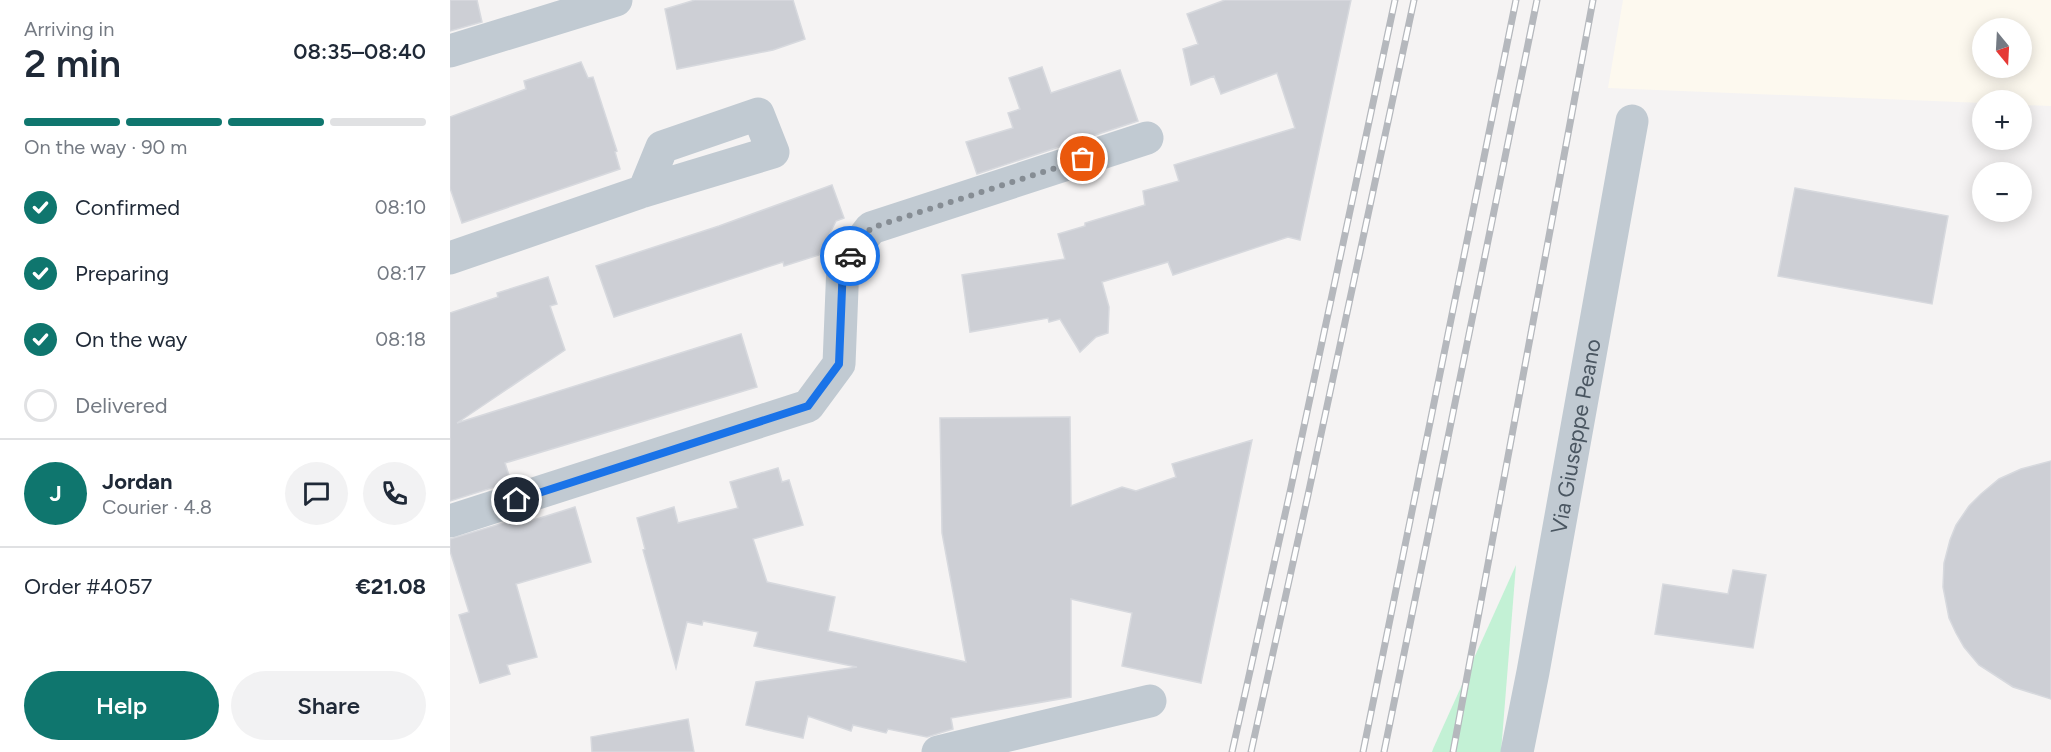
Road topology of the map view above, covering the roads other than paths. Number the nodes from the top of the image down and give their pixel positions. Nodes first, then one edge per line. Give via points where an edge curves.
1 (616, 0) edge
2 (450, 51) edge
3 (1632, 121) dead end
4 (1147, 138) dead end
5 (644, 191) dead end
6 (450, 258) edge
7 (450, 521) edge
8 (1150, 701) dead end
9 (938, 752) edge
10 (1517, 752) edge

1 - 2 street
3 - 10 street, Via Giuseppe Peano
4 - 7 street via 871,228 843,264 839,364 808,406
5 - 6 street
8 - 9 street

